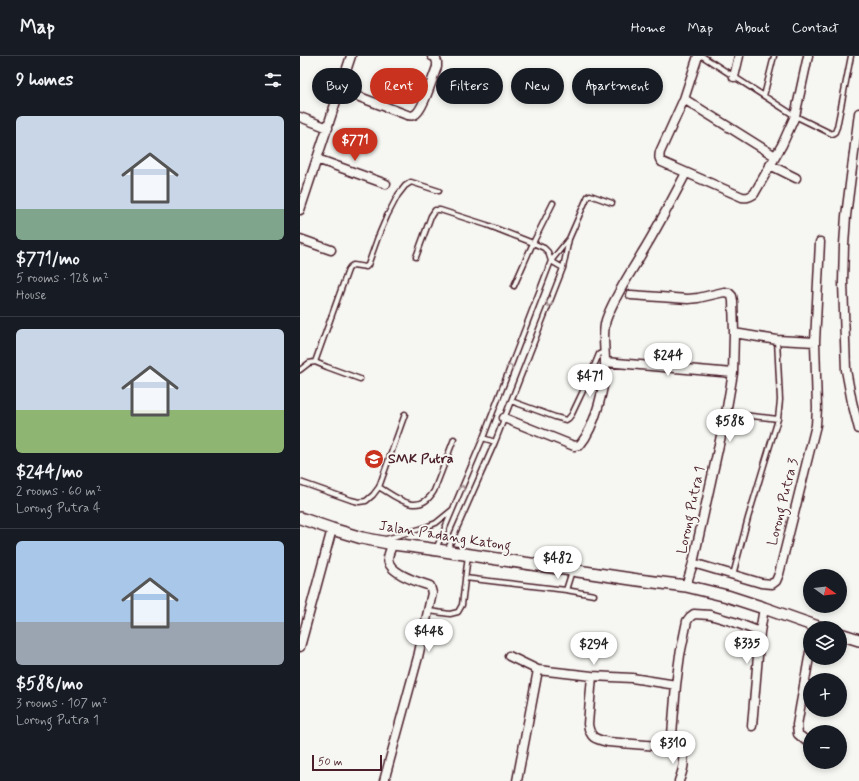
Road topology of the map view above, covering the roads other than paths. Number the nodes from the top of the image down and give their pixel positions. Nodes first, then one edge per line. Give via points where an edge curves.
1 (351, 56) edge
2 (432, 56) edge
3 (698, 56) edge
4 (702, 56) edge
5 (739, 56) edge
6 (774, 56) edge
7 (808, 56) edge
8 (851, 56) edge
9 (347, 68) edge
10 (734, 77) junction
11 (764, 96) junction
12 (362, 98) edge
13 (684, 99) junction
14 (336, 104) edge
15 (859, 113) edge
16 (795, 116) junction
17 (300, 117) edge
18 (328, 128) junction
19 (775, 156) junction
20 (317, 159) junction
21 (770, 165) junction
22 (686, 173) junction
23 (796, 178) dead end
24 (386, 184) dead end
25 (439, 191) dead end
26 (553, 203) dead end
27 (612, 203) dead end
28 (300, 210) edge
29 (569, 238) junction
30 (300, 239) edge
31 (820, 242) dead end
32 (533, 243) junction
33 (331, 250) dead end
34 (416, 257) dead end
35 (551, 262) junction
36 (563, 268) junction
37 (514, 286) dead end
38 (631, 295) dead end
39 (734, 333) junction
40 (777, 340) junction
41 (815, 342) junction
42 (604, 352) junction
43 (315, 362) junction
44 (605, 362) junction
45 (300, 370) edge
46 (733, 373) junction
47 (360, 380) dead end
48 (511, 401) junction
49 (726, 413) junction
50 (405, 414) dead end
51 (504, 418) junction
52 (778, 419) junction
53 (859, 429) edge
54 (483, 438) junction
55 (454, 439) dead end
56 (494, 442) junction
57 (300, 482) edge
58 (379, 487) junction
59 (453, 509) junction
60 (300, 518) edge
61 (332, 529) junction
62 (379, 541) junction
63 (392, 544) junction
64 (436, 550) junction
65 (447, 551) junction
66 (468, 555) junction
67 (693, 563) junction
68 (572, 570) junction
69 (733, 575) junction
70 (465, 578) junction
71 (686, 586) junction
72 (566, 590) junction
73 (594, 595) dead end
74 (764, 608) junction
75 (429, 611) junction
76 (803, 622) edge
77 (760, 632) junction
78 (847, 636) edge
79 (859, 640) edge
80 (300, 647) edge
81 (509, 656) dead end
82 (808, 665) edge
83 (538, 670) junction
84 (592, 676) junction
85 (676, 685) junction
86 (752, 726) dead end
87 (803, 738) edge
88 (671, 747) junction
89 (384, 781) edge
90 (517, 781) edge
91 (679, 781) edge

1 - 9 street
2 - 12 street via 435,57 437,67 422,106 414,115 410,116
3 - 13 street
4 - 10 lane
5 - 10 street
6 - 11 lane
7 - 16 street
8 - 16 lane via 835,132 832,134
10 - 11 lane
11 - 16 lane
13 - 19 street
13 - 22 street via 659,157 662,162
14 - 18 street
15 - 53 street via 846,216 843,282 846,370
16 - 19 street
17 - 18 street
18 - 20 street
19 - 21 street
20 - 24 street
20 - 28 street
21 - 22 street via 754,194 746,198
21 - 23 street
22 - 42 street via 612,305 606,321
25 - 43 lane via 411,182 398,195 368,265 366,267 353,264 348,270
26 - 32 lane
27 - 29 lane via 588,196
29 - 35 lane
29 - 36 lane
30 - 33 street
31 - 41 street, Lorong Putra 3
32 - 34 lane via 446,211 435,210
32 - 35 lane via 548,252
32 - 37 lane
35 - 36 lane
54 -> 35 lane
36 -> 48 lane
38 - 39 street, Lorong Putra 1 via 688,299 729,293 733,301
39 - 40 street
39 - 46 street, Lorong Putra 1
40 - 41 street
40 - 52 lane via 780,400
41 - 69 street, Lorong Putra 3 via 816,425 779,574 776,581 767,585
42 - 44 street
42 - 48 lane via 599,354 572,414 566,420
43 - 45 lane
43 - 47 lane
44 - 46 street
44 - 51 street via 598,407 580,445 574,446
46 - 49 street, Lorong Putra 1
48 - 51 lane
49 - 52 lane
49 - 67 street, Lorong Putra 1
50 - 58 lane
51 - 56 lane
52 - 69 lane
54 - 56 lane
59 -> 54 lane
55 - 58 lane via 434,491 425,502 409,504
56 - 65 lane
57 - 58 lane via 359,502 370,499
59 - 62 lane via 436,523
59 - 64 lane
60 - 61 street, Jalan Padang Katong
61 - 62 street, Jalan Padang Katong
61 - 80 street
62 - 63 street, Jalan Padang Katong
63 - 64 street, Jalan Padang Katong
63 - 75 street via 388,560 392,569 430,586 432,593
64 - 65 street, Jalan Padang Katong
65 - 66 street, Jalan Padang Katong
66 - 68 street, Jalan Padang Katong
66 - 70 lane
67 - 69 street, Lorong Putra 3
67 - 71 street, Lorong Putra 1
68 - 71 street, Jalan Padang Katong
68 - 72 lane
70 - 72 lane
70 - 75 lane via 462,605 458,612 450,614
71 - 74 street, Jalan Padang Katong
72 - 73 lane
74 - 76 street, Jalan Padang Katong
74 - 77 street
75 - 89 street
77 - 85 street via 710,615 694,614 687,621
77 - 86 street
78 - 79 street
81 - 83 street
82 - 87 street via 797,725 798,734
83 - 84 street
83 - 90 street
84 - 85 street via 632,678
84 - 88 street via 588,724 591,735 608,742
85 - 88 street
88 - 91 street via 681,750 684,758

